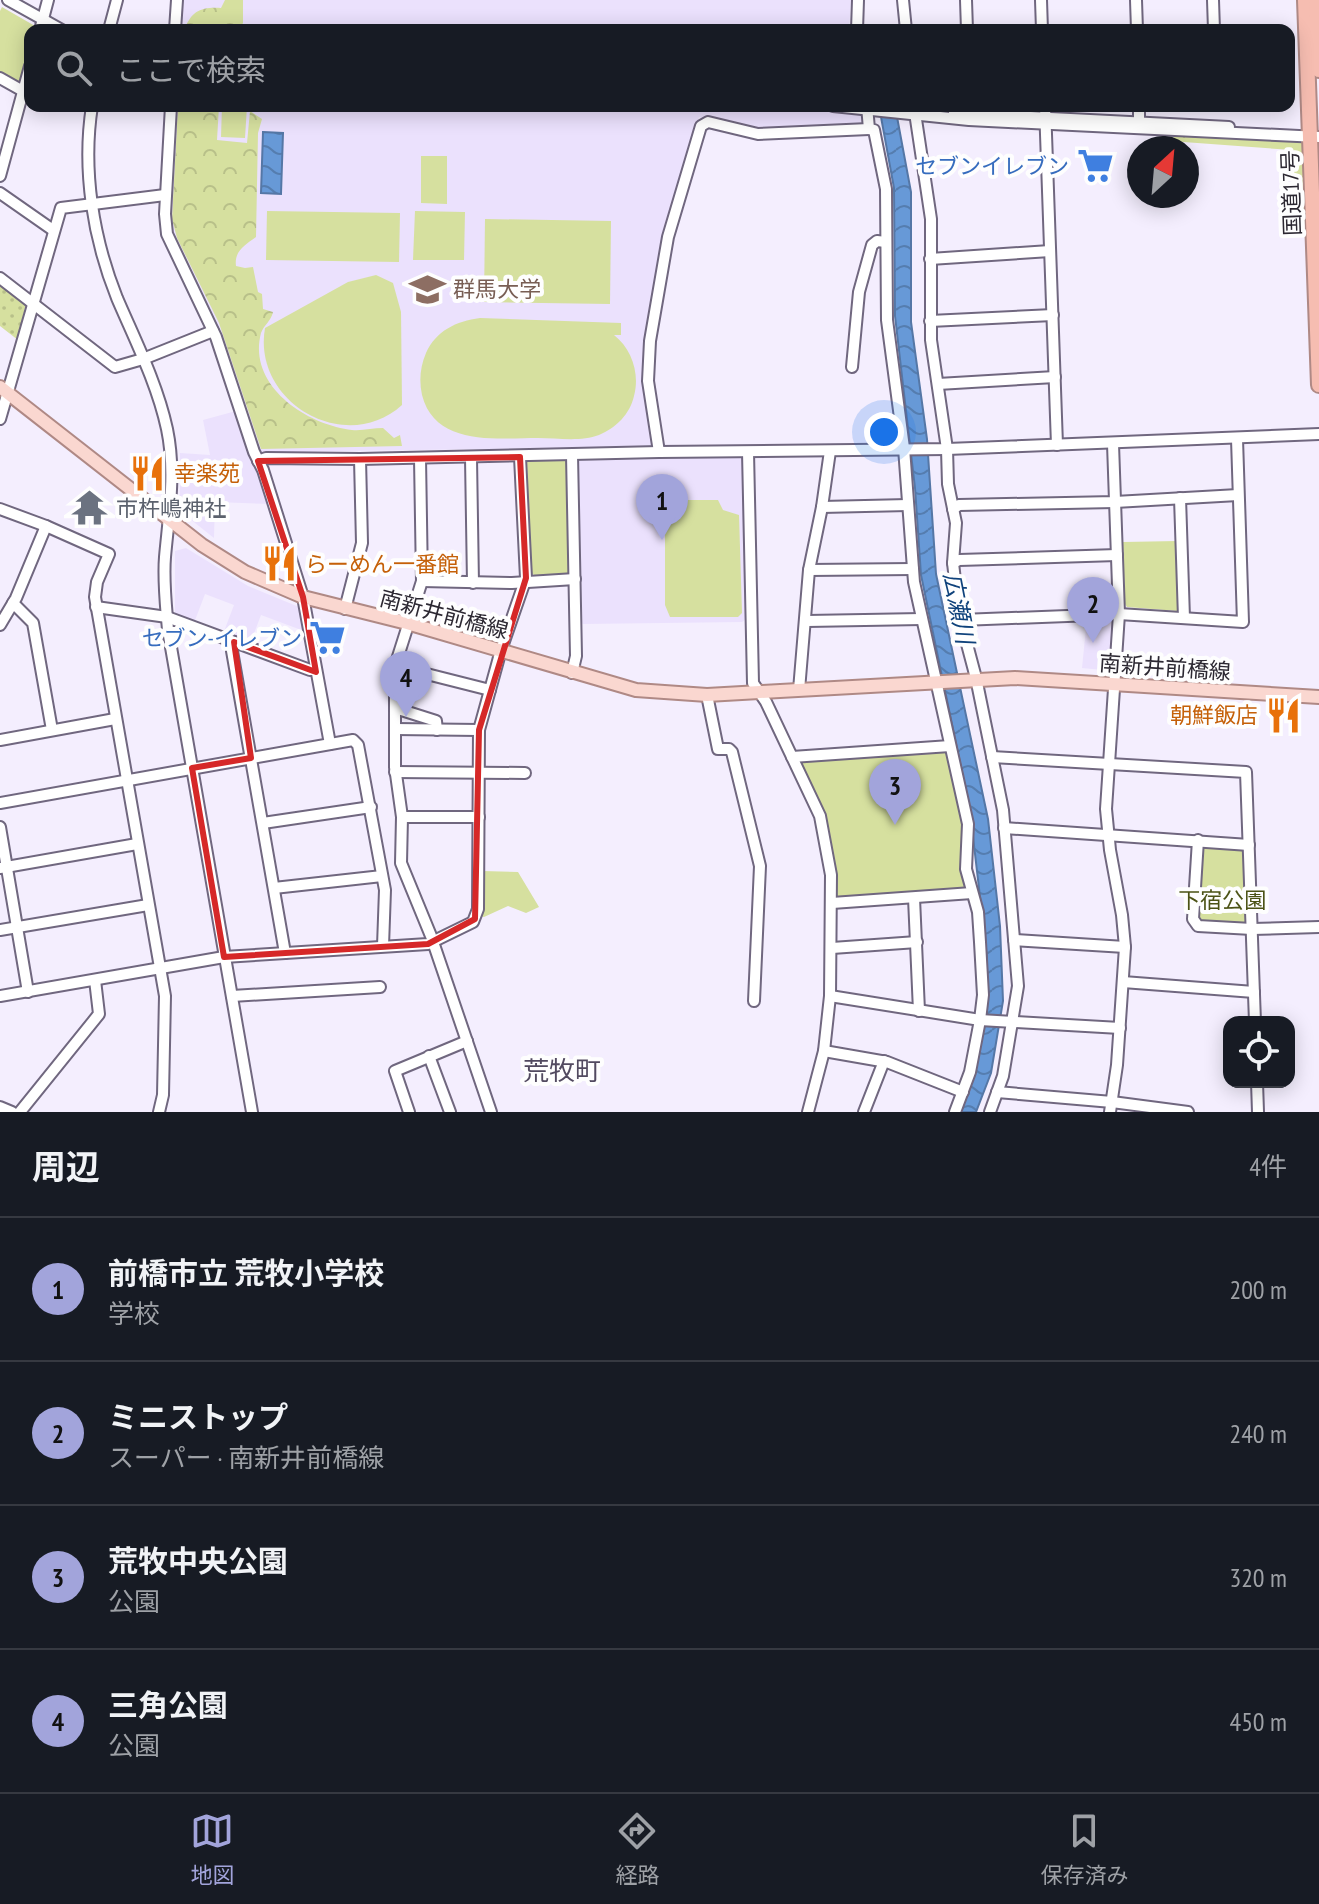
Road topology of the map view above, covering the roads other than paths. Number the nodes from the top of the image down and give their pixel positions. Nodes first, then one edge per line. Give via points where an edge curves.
1 (8, 0) edge
2 (48, 0) edge
3 (117, 0) edge
4 (177, 0) edge
5 (858, 0) edge
6 (903, 0) edge
7 (966, 0) edge
8 (1041, 0) edge
9 (1136, 0) edge
10 (1213, 0) edge
11 (1305, 0) edge
12 (1316, 0) edge
13 (41, 24) edge
14 (111, 24) edge
15 (175, 24) edge
16 (857, 24) edge
17 (905, 24) edge
18 (967, 24) edge
19 (1042, 24) edge
20 (1137, 24) edge
21 (1214, 24) edge
22 (1319, 70) edge
23 (0, 78) edge
24 (24, 87) edge
25 (23, 91) junction
26 (91, 112) edge
27 (171, 112) edge
28 (892, 112) edge
29 (915, 112) edge
30 (1139, 112) edge
31 (969, 113) edge
32 (870, 115) edge
33 (1045, 116) edge
34 (1139, 122) junction
35 (1315, 137) edge
36 (0, 176) edge
37 (0, 193) edge
38 (165, 195) junction
39 (92, 204) junction
40 (53, 230) junction
41 (886, 242) junction
42 (1050, 251) junction
43 (930, 259) junction
44 (0, 278) edge
45 (33, 303) junction
46 (1053, 315) junction
47 (930, 321) junction
48 (213, 331) junction
49 (143, 359) junction
50 (852, 367) dead end
51 (1055, 377) junction
52 (938, 384) junction
53 (1319, 385) edge
54 (4, 390) edge
55 (0, 419) edge
56 (1319, 434) edge
57 (1237, 439) junction
58 (1113, 444) junction
59 (1057, 445) junction
60 (906, 448) junction
61 (947, 449) junction
62 (830, 451) junction
63 (659, 452) junction
64 (748, 452) junction
65 (572, 455) junction
66 (520, 457) junction
67 (420, 458) junction
68 (471, 458) junction
69 (360, 459) junction
70 (258, 461) junction
71 (1238, 495) junction
72 (1180, 498) junction
73 (1115, 502) junction
74 (908, 505) junction
75 (822, 507) junction
76 (0, 509) edge
77 (953, 509) junction
78 (169, 521) junction
79 (46, 526) junction
80 (1117, 555) junction
81 (953, 563) junction
82 (913, 569) junction
83 (809, 570) junction
84 (575, 579) junction
85 (422, 581) junction
86 (525, 582) junction
87 (473, 583) junction
88 (303, 597) junction
89 (13, 603) junction
90 (96, 607) junction
91 (345, 609) junction
92 (1119, 614) junction
93 (167, 617) junction
94 (1184, 618) junction
95 (922, 619) junction
96 (961, 620) junction
97 (807, 621) junction
98 (407, 623) junction
99 (0, 625) edge
100 (234, 642) junction
101 (501, 650) junction
102 (395, 666) junction
103 (316, 670) junction
104 (572, 673) junction
105 (976, 678) junction
106 (937, 680) junction
107 (1113, 684) junction
108 (490, 690) junction
109 (799, 690) junction
110 (758, 692) junction
111 (707, 695) junction
112 (1319, 697) edge
113 (395, 708) junction
114 (115, 719) junction
115 (395, 729) junction
116 (52, 730) junction
117 (437, 730) junction
118 (479, 730) junction
119 (0, 740) edge
120 (330, 744) junction
121 (950, 746) junction
122 (792, 757) junction
123 (992, 757) junction
124 (251, 758) junction
125 (1109, 763) junction
126 (192, 768) junction
127 (395, 772) junction
128 (479, 772) junction
129 (525, 773) dead end
130 (126, 780) junction
131 (0, 803) edge
132 (371, 807) junction
133 (402, 817) junction
134 (479, 817) junction
135 (263, 823) junction
136 (0, 827) edge
137 (1004, 828) junction
138 (1108, 835) junction
139 (1198, 840) junction
140 (137, 844) junction
141 (1249, 845) junction
142 (4, 868) edge
143 (382, 876) junction
144 (274, 888) junction
145 (972, 893) junction
146 (914, 898) junction
147 (832, 903) junction
148 (148, 905) junction
149 (1319, 927) edge
150 (17, 928) junction
151 (1252, 929) junction
152 (0, 930) edge
153 (1014, 940) junction
154 (917, 942) junction
155 (433, 943) junction
156 (383, 946) junction
157 (1125, 947) junction
158 (832, 948) junction
159 (285, 953) junction
160 (224, 957) junction
161 (159, 968) junction
162 (95, 980) junction
163 (1123, 982) junction
164 (380, 987) dead end
165 (28, 992) junction
166 (1254, 992) junction
167 (0, 996) edge
168 (232, 996) junction
169 (830, 996) junction
170 (754, 1001) dead end
171 (919, 1011) junction
172 (1255, 1016) edge
173 (980, 1020) junction
174 (1012, 1021) junction
175 (1120, 1028) junction
176 (467, 1041) junction
177 (824, 1051) junction
178 (429, 1056) junction
179 (884, 1061) junction
180 (1257, 1088) edge
181 (963, 1092) junction
182 (997, 1092) junction
183 (0, 1107) edge
184 (1111, 1107) edge
185 (12, 1112) edge
186 (20, 1112) edge
187 (159, 1112) edge
188 (252, 1112) edge
189 (409, 1112) edge
190 (450, 1112) edge
191 (491, 1112) edge
192 (808, 1112) edge
193 (864, 1112) edge
194 (955, 1112) edge
195 (990, 1112) edge
196 (1188, 1112) edge
197 (1258, 1112) edge

1 - 13 street
2 - 13 street
3 - 14 street
4 - 15 street
5 - 16 street
6 - 17 street
7 - 18 street
8 - 19 street
9 - 20 street
10 - 21 street
11 - 35 highway, 国道17号
12 - 22 highway
23 - 25 street
24 - 25 street
25 - 36 street
26 - 39 street
27 - 38 street
28 - 32 street
29 - 43 street via 931,212
30 - 34 street
31 - 33 street
32 - 41 street via 884,174
32 - 63 street via 758,134 708,122 701,126 673,219 650,341 648,381
33 - 34 street
33 - 35 street
33 - 42 street
34 - 35 street
35 - 53 highway, 国道17号
37 - 40 street
38 - 39 street
38 - 48 street via 169,242
39 - 40 street via 61,208
39 - 49 street via 109,275
40 - 45 street
41 - 50 street via 872,245 860,287
41 - 60 street via 887,320
42 - 43 street
42 - 46 street
43 - 47 street
44 - 45 street
45 - 49 street via 115,367
45 - 54 street
46 - 47 street
46 - 51 street
47 - 52 street
48 - 49 street
48 - 70 street
49 - 78 street via 169,442
51 - 52 street
51 - 59 street
52 - 61 street
54 - 55 street
54 - 78 main road, 南新井前橋線
56 - 57 street
57 - 58 street
57 - 71 street
58 - 59 street
58 - 73 street
59 - 61 street
60 - 61 street
60 - 62 street
60 - 74 street
61 - 77 street
62 - 64 street
62 - 75 street
63 - 64 street
63 - 65 street
64 - 110 street via 752,676
65 - 66 street
65 - 84 street
66 - 68 street
66 - 86 street
67 - 68 street
67 - 69 street
67 - 85 street
68 - 87 street
69 - 70 street
69 - 91 street via 362,543
70 - 88 street
71 - 72 street
71 - 94 street via 1243,622
72 - 73 street
72 - 94 street
73 - 77 street
73 - 80 street
74 - 75 street
74 - 82 street
75 - 83 street
76 - 79 street
77 - 81 street
78 - 88 main road, 南新井前橋線 via 227,562
78 - 93 street
79 - 89 street
79 - 90 street via 108,552 95,589
80 - 81 street
80 - 92 street
81 - 96 street
82 - 83 street
82 - 95 street
83 - 97 street
84 - 86 street
84 - 104 street
85 - 87 street
85 - 98 street
86 - 87 street
86 - 101 street
88 - 91 main road, 南新井前橋線
88 - 103 street
89 - 99 street
89 - 116 street via 33,623
90 - 93 street
90 - 114 street
91 - 98 main road, 南新井前橋線
92 - 94 street
92 - 96 street
92 - 107 street
93 - 100 street
93 - 126 street
95 - 97 street
95 - 106 street
96 - 105 street
97 - 109 street
98 - 101 main road, 南新井前橋線
98 - 102 street
100 - 103 street
100 - 124 street
101 - 104 main road, 南新井前橋線
101 - 108 street
102 - 108 street
102 - 113 street
103 - 120 street
104 - 111 main road, 南新井前橋線 via 636,690
105 - 106 main road, 南新井前橋線
105 - 107 main road, 南新井前橋線
105 - 123 street
106 - 109 main road, 南新井前橋線
106 - 121 street
107 - 112 main road, 南新井前橋線
107 - 125 street
108 - 118 street
109 - 110 main road, 南新井前橋線
110 - 111 main road, 南新井前橋線
110 - 122 street
111 - 170 street via 718,749 732,752 760,866
113 - 115 street
113 - 117 street via 436,721
114 - 116 street
114 - 130 street
115 - 117 street
115 - 127 street
116 - 119 street
117 - 118 street
118 - 128 street
120 - 124 street
120 - 132 street via 356,742
121 - 122 street
121 - 145 street via 968,824 966,869
122 - 147 street via 822,821
123 - 125 street
123 - 137 street
124 - 126 street
124 - 135 street
125 - 138 street
125 - 141 street via 1246,772
126 - 130 street
126 - 160 street
127 - 128 street
127 - 133 street
128 - 129 street
128 - 134 street
130 - 131 street
130 - 140 street
132 - 135 street
132 - 143 street
133 - 134 street
133 - 155 street via 401,863
134 - 155 street via 477,915 469,925
135 - 144 street
136 - 142 street
137 - 138 street
137 - 153 street
138 - 139 street
138 - 157 street
139 - 141 street
139 - 151 street via 1194,923
140 - 142 street
140 - 148 street
141 - 151 street
142 - 150 street
143 - 144 street
143 - 156 street
144 - 159 street
145 - 146 street
145 - 173 street via 980,942
146 - 147 street
146 - 154 street
147 - 158 street
148 - 150 street
148 - 161 street
149 - 151 street
150 - 152 street
150 - 165 street
151 - 166 street
153 - 157 street
153 - 174 street via 1018,986
154 - 158 street
154 - 171 street
155 - 156 street
155 - 176 street
156 - 159 street
157 - 163 street
158 - 169 street
159 - 160 street
160 - 161 street
160 - 168 street
161 - 162 street
161 - 187 street via 165,996
162 - 165 street
162 - 186 street via 99,1014
163 - 166 street
163 - 175 street
164 - 168 street
165 - 167 street
166 - 172 street
168 - 188 street
169 - 171 street
169 - 177 street
171 - 173 street
173 - 174 street
173 - 181 street
174 - 175 street
174 - 182 street
175 - 184 street
176 - 178 street
176 - 191 street
177 - 179 street
177 - 192 street
178 - 189 street via 395,1071
178 - 190 street
179 - 181 street
179 - 193 street
180 - 197 street
181 - 194 street
182 - 184 street
182 - 195 street
183 - 185 street
184 - 196 street

